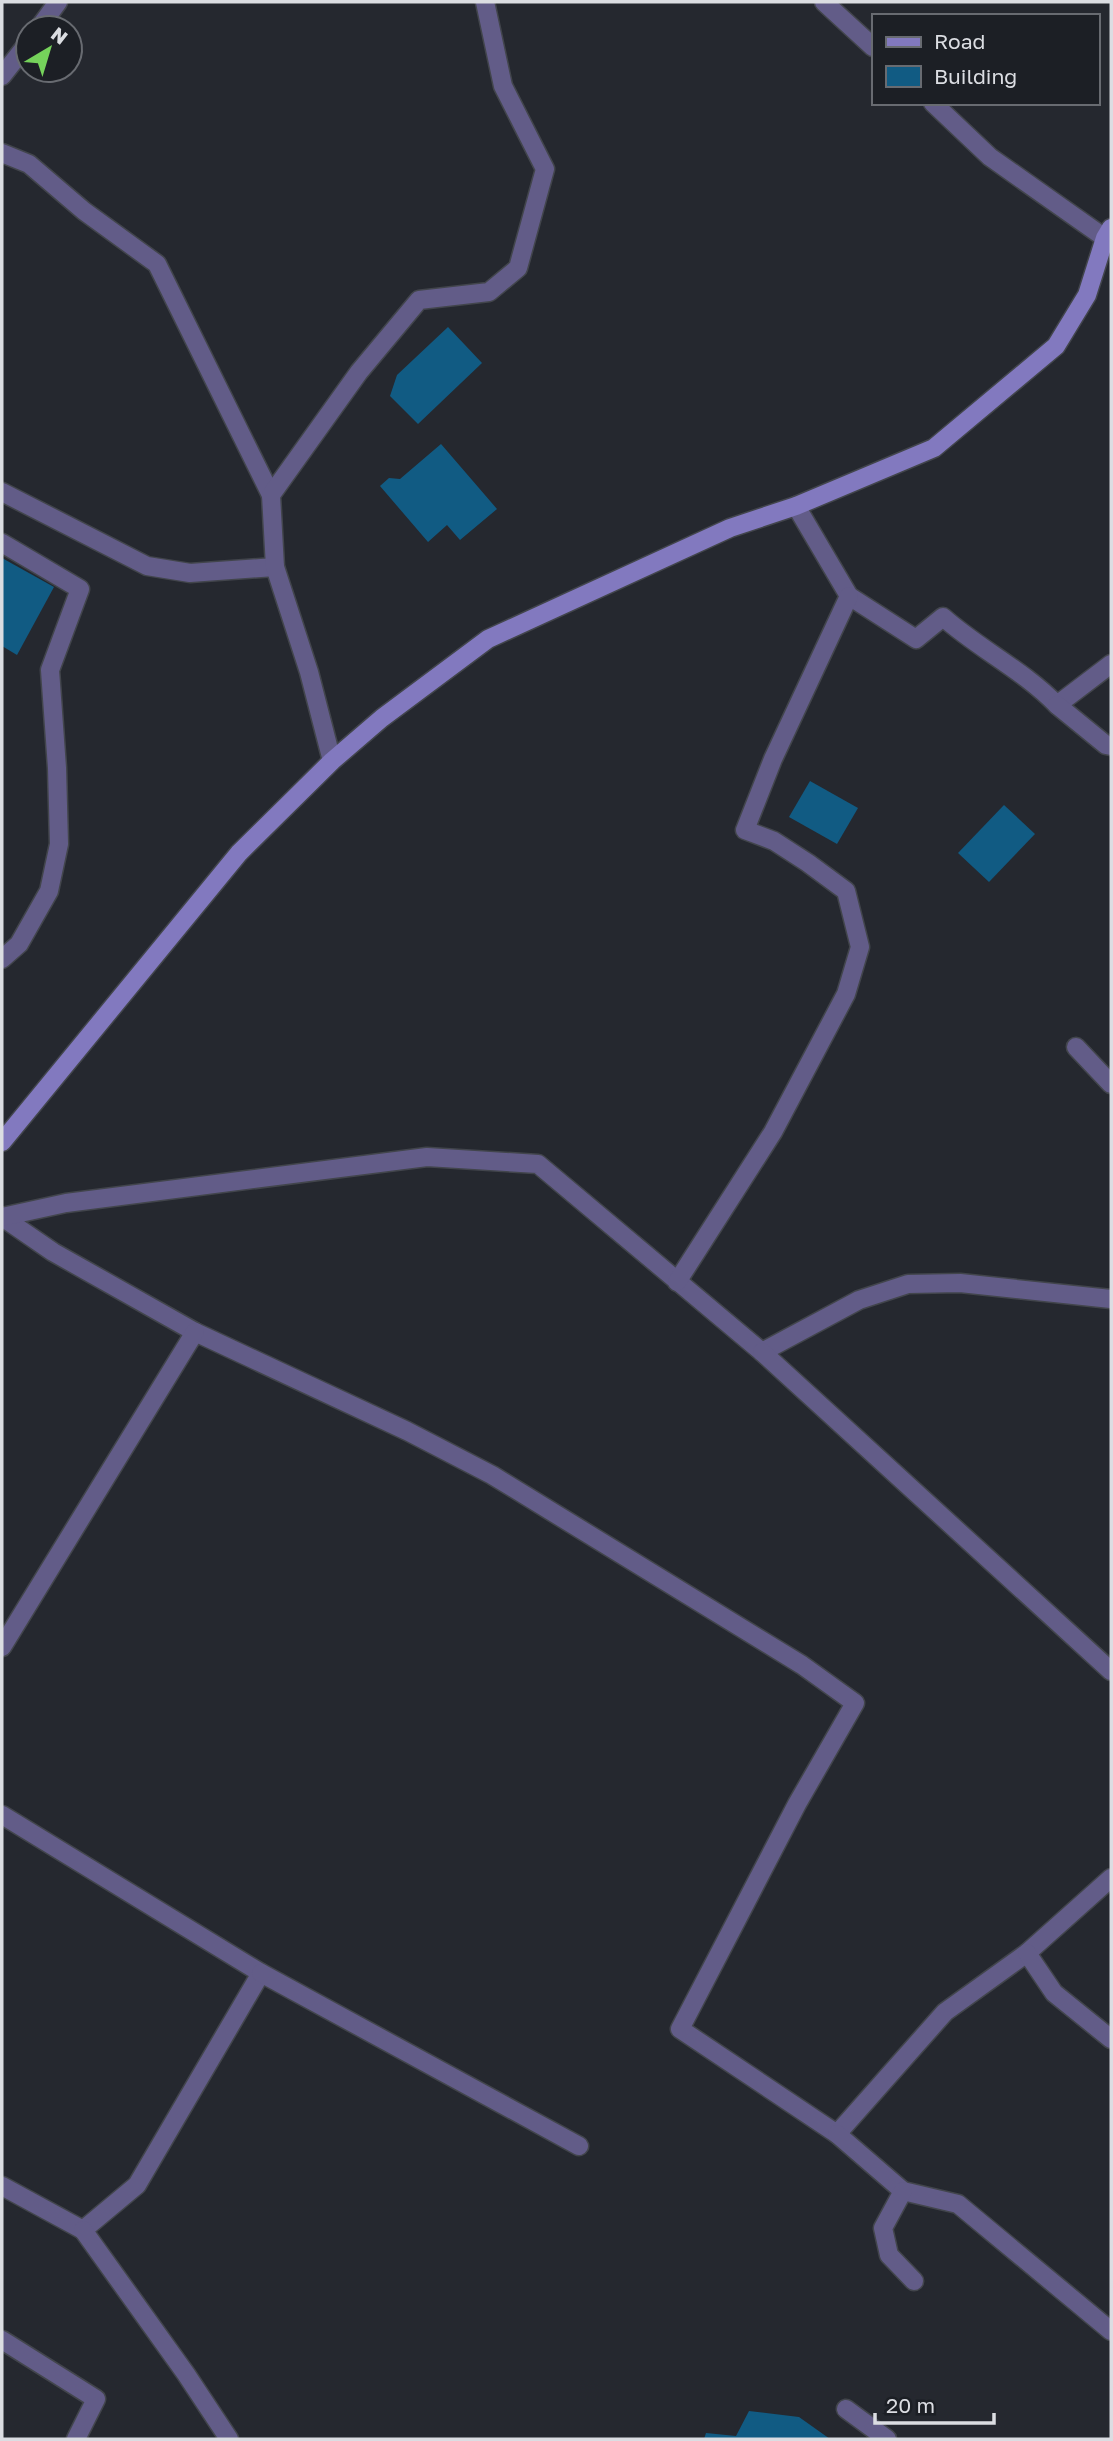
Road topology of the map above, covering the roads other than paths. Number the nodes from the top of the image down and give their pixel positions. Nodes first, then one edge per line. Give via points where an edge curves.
1 (485, 2) edge
2 (824, 2) edge
3 (872, 46) edge
4 (14, 61) edge
5 (2, 76) edge
6 (935, 105) edge
7 (2, 153) edge
8 (1108, 233) edge
9 (2, 492) edge
10 (271, 495) junction
11 (796, 506) junction
12 (2, 543) edge
13 (275, 567) junction
14 (849, 596) junction
15 (1111, 664) edge
16 (1057, 705) junction
17 (1111, 746) edge
18 (332, 761) junction
19 (2, 959) edge
20 (1076, 1047) dead end
21 (1111, 1084) edge
22 (3, 1140) edge
23 (2, 1217) edge
24 (677, 1282) junction
25 (1111, 1299) edge
26 (195, 1332) junction
27 (762, 1352) junction
28 (2, 1647) edge
29 (1111, 1671) edge
30 (2, 1815) edge
31 (1111, 1878) edge
32 (1027, 1953) junction
33 (261, 1973) junction
34 (1111, 2039) edge
35 (837, 2134) junction
36 (579, 2146) dead end
37 (2, 2186) edge
38 (903, 2191) junction
39 (83, 2230) junction
40 (914, 2281) dead end
41 (1111, 2331) edge
42 (2, 2340) edge
43 (846, 2409) dead end
44 (76, 2439) edge
45 (229, 2439) edge
46 (887, 2439) edge

1 - 10 street via 503,86 545,169 518,268 489,292 419,300 359,372
2 - 3 street
4 - 5 street
6 - 8 street via 990,156
7 - 10 street via 29,163 84,211 157,264
8 - 11 street via 1087,295 1056,346 934,447
9 - 13 street via 147,566 190,573
10 - 13 street
11 - 14 street
11 - 18 street via 730,528 488,639
12 - 19 street via 80,589 50,670 59,844 50,891 19,944
13 - 18 street
14 - 16 street via 916,639 943,617 1037,684
14 - 24 street via 745,830 774,841 846,891 860,947 846,994 773,1132
15 - 16 street
16 - 17 street
18 - 22 street via 239,853
20 - 21 street
23 - 24 street via 66,1203 427,1157 538,1164
23 - 26 street via 53,1252
24 - 27 street
25 - 27 street via 960,1283 908,1284 859,1300
26 - 28 street
26 - 35 street via 492,1475 802,1665 855,1703 680,2029
27 - 29 street
30 - 33 street
31 - 32 street
32 - 34 street via 1054,1993
32 - 35 street via 945,2012
33 - 36 street
33 - 39 street via 137,2185
35 - 38 street
37 - 39 street
38 - 40 street via 883,2228 888,2255
38 - 41 street via 957,2204
39 - 45 street
42 - 44 street via 96,2399
43 - 46 street

